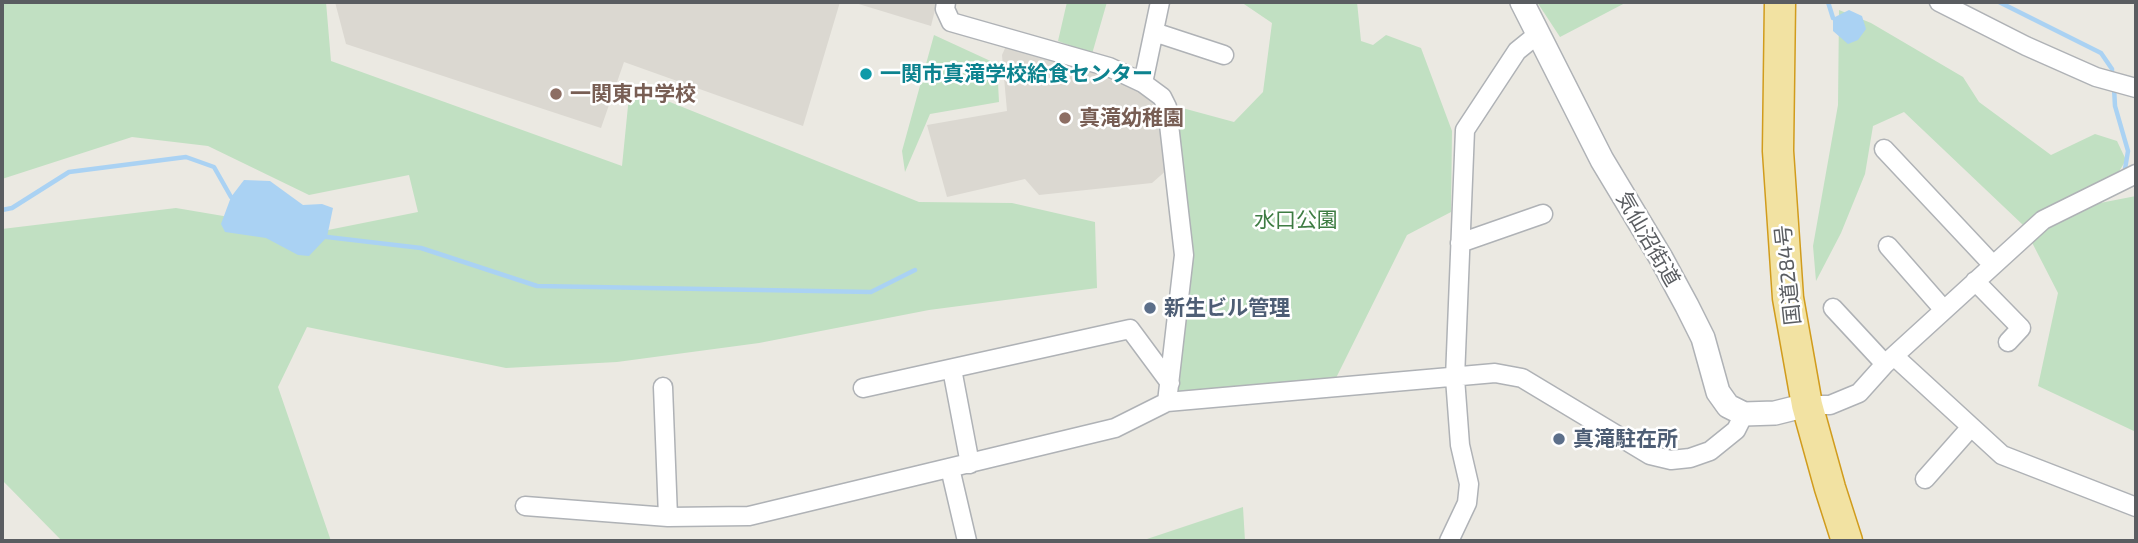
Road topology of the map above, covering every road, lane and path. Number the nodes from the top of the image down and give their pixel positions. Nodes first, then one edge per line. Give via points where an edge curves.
1 (946, 2) edge
2 (1160, 2) edge
3 (1522, 2) edge
4 (1780, 2) edge
5 (1939, 2) edge
6 (1154, 32) junction
7 (1538, 33) junction
8 (1224, 55) dead end
9 (1143, 83) junction
10 (2136, 88) edge
11 (1884, 149) dead end
12 (2136, 174) edge
13 (1543, 214) dead end
14 (1460, 243) junction
15 (1888, 246) dead end
16 (1993, 265) junction
17 (1975, 281) junction
18 (1833, 308) dead end
19 (1944, 310) junction
20 (2008, 342) dead end
21 (1890, 360) junction
22 (952, 369) junction
23 (1455, 378) junction
24 (1170, 383) junction
25 (663, 387) dead end
26 (863, 388) dead end
27 (1167, 402) junction
28 (1807, 405) junction
29 (1744, 414) junction
30 (1971, 427) junction
31 (970, 464) junction
32 (950, 468) junction
33 (1925, 479) dead end
34 (525, 506) dead end
35 (2136, 506) edge
36 (668, 517) junction
37 (967, 541) edge
38 (1449, 541) edge
39 (1847, 541) edge

1 - 9 street via 951,22 1110,67
2 - 6 street
3 - 7 street, 気仙沼街道
4 - 28 highway, 国道284号 via 1782,223 1788,298
5 - 10 street via 2096,77
6 - 8 street
6 - 9 street
7 - 14 street via 1517,51 1465,130
7 - 29 street, 気仙沼街道 via 1602,160 1703,338 1718,392 1727,405
9 - 24 street via 1162,97 1167,107 1184,255
11 - 16 street
12 - 16 street via 2043,220
13 - 14 street
14 - 23 street
15 - 19 street
16 - 17 street
17 - 19 street
17 - 20 street via 2021,328
18 - 21 street
19 - 21 street
21 - 28 street via 1859,393 1830,405
21 - 30 street
22 - 24 street via 1130,329
22 - 26 street
22 - 31 street
23 - 27 street
23 - 29 street via 1495,373 1522,378 1650,455 1671,460 1710,452 1736,430
23 - 38 street via 1460,445 1469,484 1467,503
24 - 27 street
25 - 36 street
27 - 31 street via 1115,428
28 - 29 street
28 - 39 highway, 国道284号
30 - 33 street
30 - 35 street via 2002,455
31 - 32 street
32 - 36 street via 749,516
32 - 37 street
34 - 36 street

